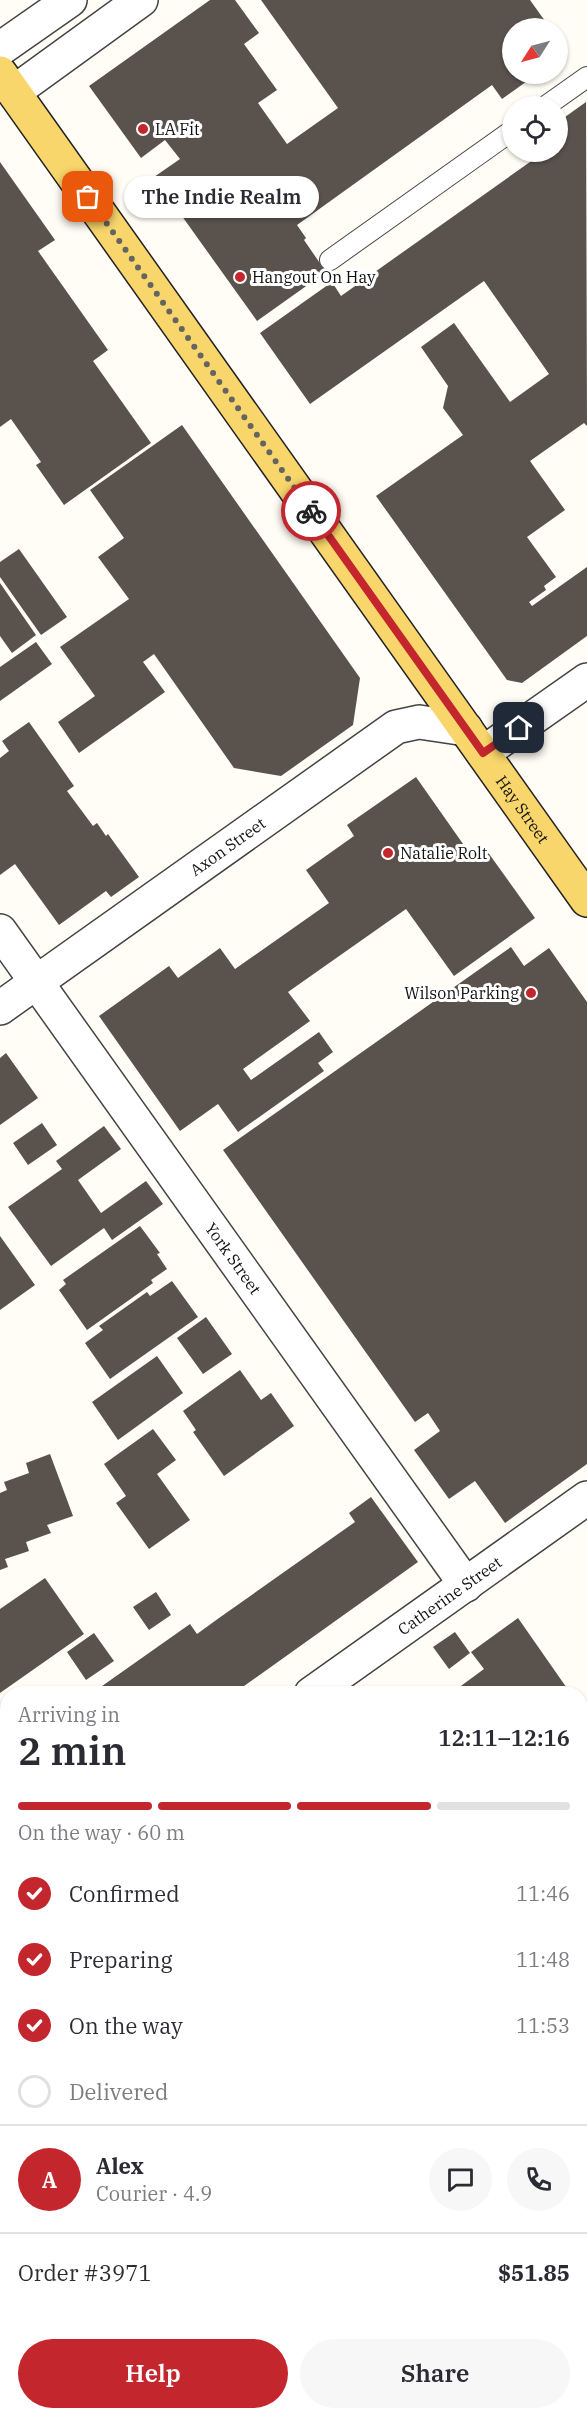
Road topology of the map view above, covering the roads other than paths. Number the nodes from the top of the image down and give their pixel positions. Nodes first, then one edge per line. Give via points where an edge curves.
1 (70, 0) edge
2 (141, 0) edge
3 (0, 49) edge
4 (587, 77) edge
5 (5, 89) edge
6 (560, 96) edge
7 (502, 138) edge
8 (330, 260) dead end
9 (587, 680) edge
10 (475, 741) junction
11 (587, 900) edge
12 (0, 931) edge
13 (36, 982) junction
14 (0, 1008) edge
15 (587, 1497) edge
16 (466, 1585) junction
17 (323, 1686) edge

1 - 3 street
2 - 5 street
4 - 6 lane
5 - 10 main road, Hay Street
7 - 8 lane
9 - 10 street
10 - 11 main road, Hay Street
10 - 13 street, Axon Street via 418,722 396,727
12 - 13 street, York Street
13 - 14 street, Axon Street
13 - 16 street, York Street
15 - 16 street, Catherine Street
16 - 17 street, Catherine Street

